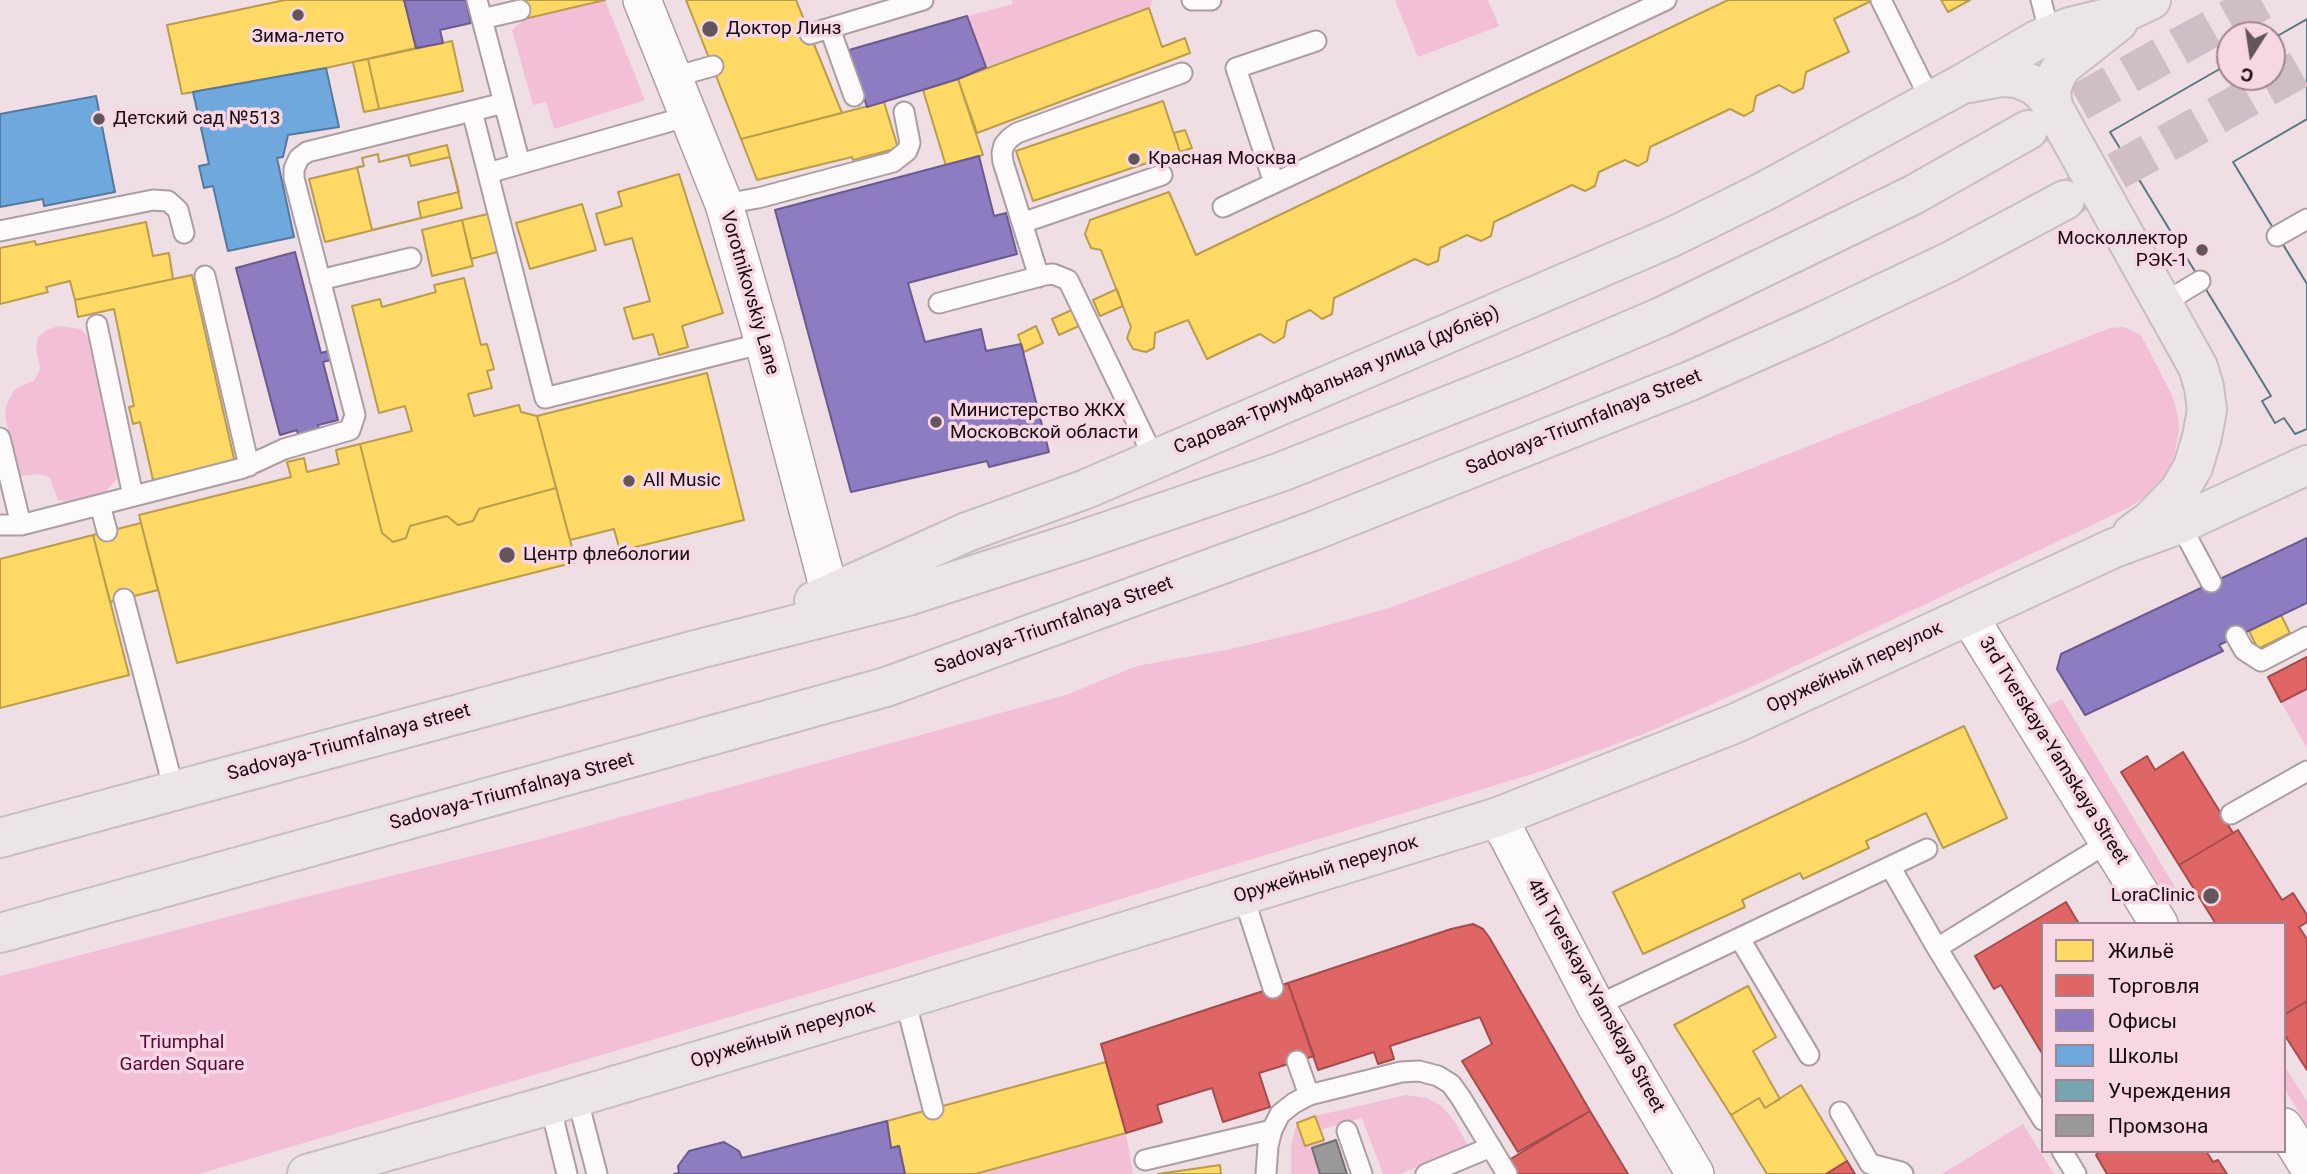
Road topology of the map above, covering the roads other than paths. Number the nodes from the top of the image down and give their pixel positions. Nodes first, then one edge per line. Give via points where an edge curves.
1 (642, 0) edge
2 (923, 0) edge
3 (1192, 0) edge
4 (1211, 0) edge
5 (1666, 0) edge
6 (1881, 0) edge
7 (2145, 3) edge
8 (480, 9) edge
9 (520, 10) dead end
10 (2045, 17) edge
11 (831, 29) junction
12 (810, 34) dead end
13 (1316, 41) dead end
14 (713, 66) dead end
15 (1182, 74) dead end
16 (674, 77) junction
17 (1947, 93) junction
18 (854, 96) dead end
19 (504, 103) junction
20 (472, 111) junction
21 (904, 112) dead end
22 (689, 116) junction
23 (2041, 119) junction
24 (520, 164) junction
25 (488, 173) junction
26 (1162, 175) dead end
27 (1274, 183) junction
28 (2065, 200) tunnel mouth
29 (724, 204) junction
30 (1223, 207) dead end
31 (2307, 219) edge
32 (1022, 223) junction
33 (0, 231) edge
34 (184, 233) dead end
35 (2277, 236) dead end
36 (411, 258) dead end
37 (205, 276) dead end
38 (1039, 277) junction
39 (320, 280) junction
40 (2200, 281) dead end
41 (939, 303) dead end
42 (2162, 304) junction
43 (97, 325) dead end
44 (764, 343) junction
45 (0, 438) edge
46 (1155, 460) junction
47 (2307, 465) edge
48 (249, 466) junction
49 (133, 496) junction
50 (100, 505) junction
51 (2180, 524) junction
52 (0, 525) edge
53 (21, 525) junction
54 (107, 531) dead end
55 (2114, 548) junction
56 (2211, 582) dead end
57 (830, 594) junction
58 (124, 599) dead end
59 (1969, 615) junction
60 (2236, 636) dead end
61 (2307, 637) edge
62 (699, 649) junction
63 (2307, 771) edge
64 (174, 790) junction
65 (2231, 814) dead end
66 (1499, 817) junction
67 (0, 838) edge
68 (2109, 842) junction
69 (1927, 849) dead end
70 (1891, 868) junction
71 (1243, 895) junction
72 (2158, 922) edge
73 (0, 933) edge
74 (1740, 939) junction
75 (1937, 948) junction
76 (1273, 988) dead end
77 (905, 999) junction
78 (1596, 1006) junction
79 (1809, 1055) dead end
80 (1297, 1061) dead end
81 (1309, 1096) junction
82 (563, 1101) junction
83 (933, 1109) dead end
84 (1840, 1112) dead end
85 (2041, 1117) edge
86 (1272, 1130) junction
87 (2286, 1130) edge
88 (1347, 1131) dead end
89 (1491, 1147) junction
90 (2063, 1153) edge
91 (1145, 1160) dead end
92 (2307, 1164) edge
93 (307, 1174) edge
94 (567, 1174) edge
95 (597, 1174) edge
96 (1266, 1174) edge
97 (1362, 1174) edge
98 (1426, 1174) edge
99 (1507, 1174) edge
100 (1695, 1174) edge
101 (1903, 1174) edge
102 (2076, 1174) edge

1 - 16 street, Vorotnikovskiy Lane
2 - 11 lane
3 - 4 lane
5 - 27 lane
6 - 17 lane
7 - 10 main road, Садовая-Триумфальная улица (дублёр) via 2119,15 2070,27
7 - 23 main road via 2062,66
8 - 9 lane
8 - 19 lane
10 - 17 main road, Садовая-Триумфальная улица (дублёр) via 2037,40
11 - 12 lane
11 - 18 lane
13 - 27 lane via 1236,68
14 - 16 lane
15 - 32 lane via 1010,138 1004,145 1003,162
16 - 22 street, Vorotnikovskiy Lane
17 - 23 main road via 2001,77 2017,78 2034,85
17 - 46 main road, Садовая-Триумфальная улица (дублёр) via 1672,237
19 - 20 lane
19 - 24 lane
20 - 25 lane
20 - 39 lane via 307,152 299,158 294,178
21 - 29 lane via 910,143 893,162
22 - 24 lane
22 - 29 street, Vorotnikovskiy Lane
23 - 42 main road
23 - 62 main road via 1913,195 1661,317 1281,472 908,596
24 - 25 lane
25 - 44 lane via 545,398
26 - 32 lane
27 - 30 lane
28 - 73 main road, Sadovaya-Triumfalnaya Street via 1949,262 1689,381 1313,531 886,687
29 - 44 street, Vorotnikovskiy Lane
31 - 35 lane
32 - 38 lane
33 - 34 lane via 153,200 168,201 178,210
36 - 39 lane
37 - 48 lane
38 - 41 lane
38 - 46 lane via 1061,276 1073,287
39 - 48 lane via 355,415 351,430 284,449
40 - 42 lane
42 - 55 main road via 2198,367 2207,410 2202,437 2179,491
43 - 49 lane
44 - 57 street, Vorotnikovskiy Lane
45 - 53 lane
46 - 57 main road, Садовая-Триумфальная улица (дублёр) via 967,532
47 - 51 main road, Оружейный переулок
48 - 49 lane
49 - 50 lane
50 - 53 lane
50 - 54 lane
51 - 55 main road, Оружейный переулок
51 - 56 lane
52 - 53 lane
55 - 59 main road, Оружейный переулок
57 - 62 main road, Садовая-Триумфальная улица (дублёр)
58 - 64 lane
59 - 66 main road, Оружейный переулок via 1736,723
59 - 68 street, 3rd Tverskaya-Yamskaya Street
60 - 61 lane via 2244,650 2261,661
62 - 64 main road, Sadovaya-Triumfalnaya street
63 - 65 lane
64 - 67 main road, Sadovaya-Triumfalnaya street
66 - 71 main road, Оружейный переулок
66 - 78 street, 4th Tverskaya-Yamskaya Street
68 - 72 street, 3rd Tverskaya-Yamskaya Street
68 - 75 lane
69 - 70 lane
70 - 74 lane
70 - 75 lane
71 - 76 lane
71 - 77 main road, Оружейный переулок
74 - 78 lane
74 - 79 lane
75 - 85 lane
77 - 82 main road, Оружейный переулок
77 - 83 lane
78 - 100 street, 4th Tverskaya-Yamskaya Street
80 - 81 lane
81 - 86 lane via 1280,1114
81 - 89 lane via 1401,1072 1438,1076 1451,1084
82 - 93 main road, Оружейный переулок
82 - 94 lane
82 - 95 lane
84 - 101 lane via 1870,1164
86 - 91 lane
86 - 96 lane
87 - 92 street
88 - 97 lane
89 - 98 lane
89 - 99 lane
90 - 102 lane

